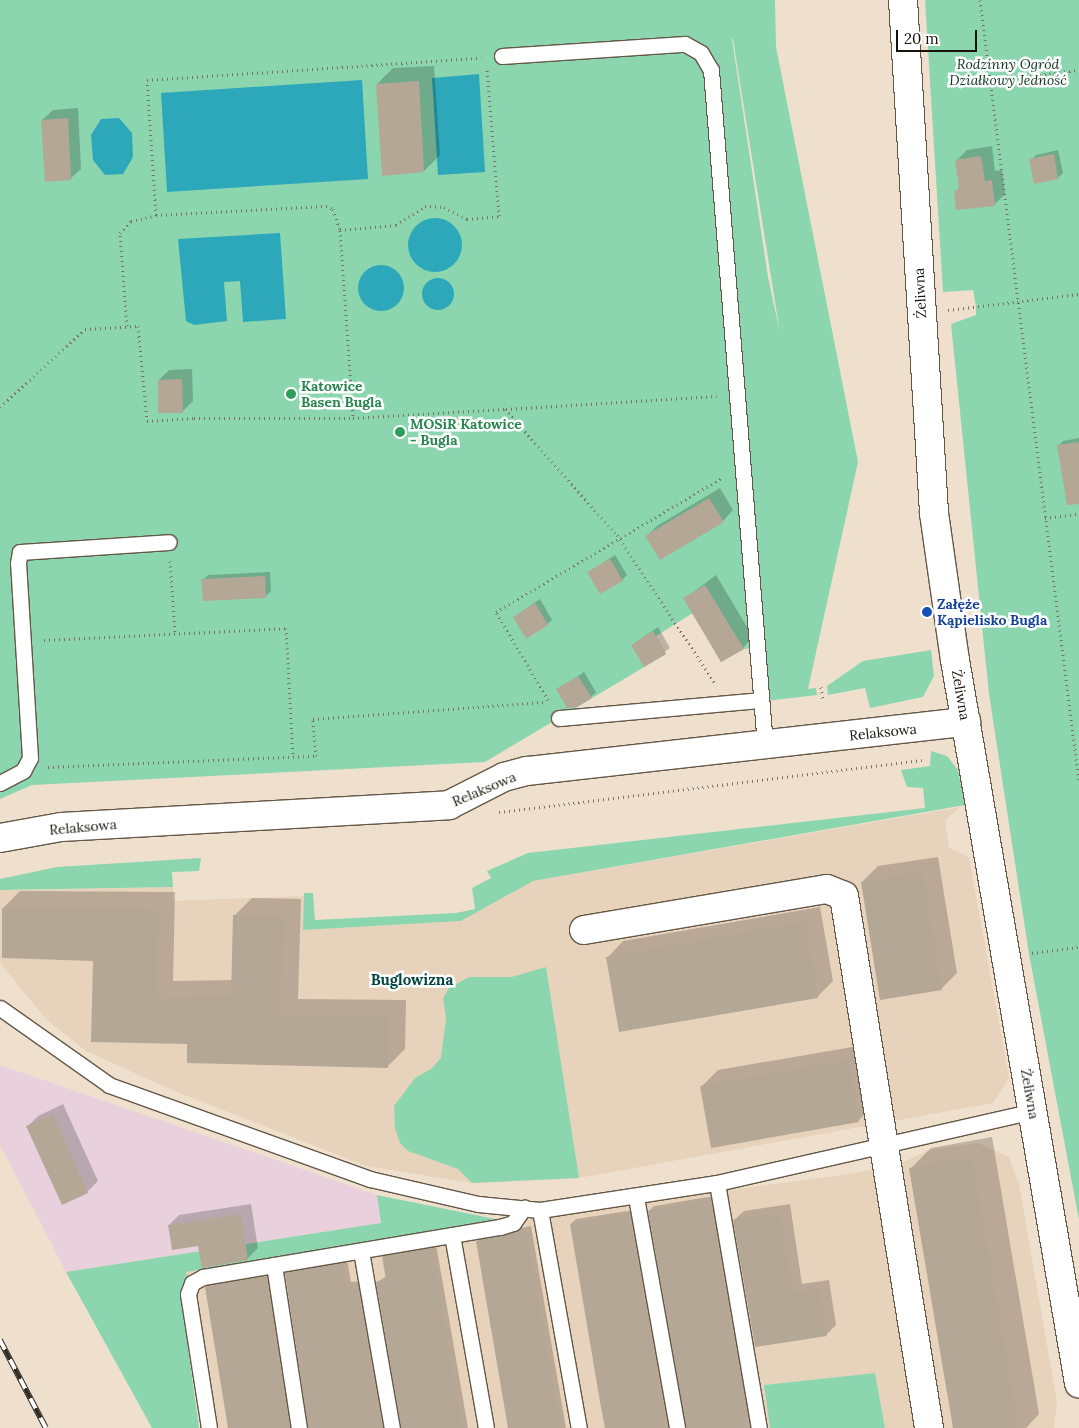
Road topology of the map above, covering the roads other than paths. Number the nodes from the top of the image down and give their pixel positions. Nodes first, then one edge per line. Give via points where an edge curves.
1 (903, 0) edge
2 (502, 56) road end
3 (169, 542) road end
4 (760, 700) junction
5 (559, 718) dead end
6 (966, 722) junction
7 (765, 745) junction
8 (0, 783) edge
9 (0, 838) edge
10 (584, 930) dead end
11 (0, 1008) edge
12 (1033, 1111) junction
13 (884, 1145) junction
14 (718, 1183) junction
15 (636, 1197) junction
16 (524, 1208) junction
17 (540, 1210) junction
18 (452, 1235) junction
19 (361, 1251) junction
20 (274, 1265) junction
21 (1079, 1383) edge
22 (209, 1428) edge
23 (299, 1428) edge
24 (392, 1428) edge
25 (486, 1428) edge
26 (579, 1428) edge
27 (676, 1428) edge
28 (759, 1428) edge
29 (929, 1428) edge

1 - 6 street, Żeliwna via 934,513
2 - 4 lane via 674,44 693,47 708,61 713,82
3 - 8 lane via 20,552 18,563 30,751 27,768
4 - 5 lane
4 - 7 lane
6 - 7 street, Relaksowa
6 - 12 street, Żeliwna
7 - 9 street, Relaksowa via 527,771 504,778 449,805 61,827
10 - 13 street via 827,889 844,896
11 - 16 lane via 109,1085 370,1179 478,1204
12 - 13 lane
12 - 21 street, Żeliwna
13 - 14 lane
13 - 29 street
14 - 15 lane
14 - 28 lane
15 - 17 lane
15 - 27 lane
16 - 17 lane
16 - 18 lane via 513,1223
17 - 26 lane
18 - 19 lane
18 - 25 lane
19 - 20 lane
19 - 24 lane
20 - 22 lane via 203,1277 192,1283 188,1294
20 - 23 lane

